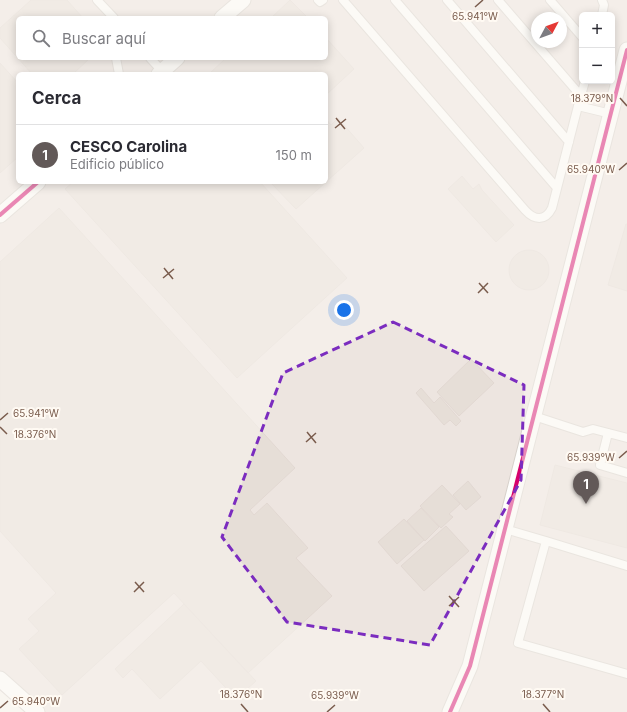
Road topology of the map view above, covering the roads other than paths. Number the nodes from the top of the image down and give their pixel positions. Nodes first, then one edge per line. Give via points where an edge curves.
1 (97, 0) edge
2 (243, 0) edge
3 (318, 0) edge
4 (323, 0) edge
5 (395, 0) edge
6 (447, 0) edge
7 (498, 0) edge
8 (550, 0) edge
9 (602, 0) edge
10 (346, 1) edge
11 (603, 12) edge
12 (107, 14) edge
13 (224, 16) edge
14 (579, 34) edge
15 (627, 50) edge
16 (116, 60) edge
17 (151, 60) edge
18 (175, 60) edge
19 (119, 72) edge
20 (160, 72) edge
21 (162, 72) edge
22 (584, 84) edge
23 (581, 96) junction
24 (578, 106) junction
25 (611, 114) junction
26 (569, 142) junction
27 (36, 184) edge
28 (557, 188) junction
29 (0, 215) edge
30 (534, 416) junction
31 (608, 433) junction
32 (627, 438) edge
33 (627, 472) edge
34 (505, 528) junction
35 (546, 541) junction
36 (627, 566) edge
37 (627, 674) edge
38 (0, 679) edge
39 (37, 712) edge
40 (450, 712) edge

1 - 12 lane
2 - 13 street
3 - 4 lane
5 - 28 lane
6 - 26 lane
7 - 23 lane
8 - 14 lane
9 - 11 lane
10 - 28 lane via 530,215 539,218 547,215 552,208
15 - 25 street
16 - 19 lane
17 - 20 lane
18 - 21 street
22 - 23 lane
23 - 24 lane
24 - 25 lane
24 - 26 lane
25 - 30 street
26 - 28 lane
27 - 29 street
30 - 31 lane via 583,432 594,429
30 - 34 street
31 - 32 lane
31 - 33 lane via 600,465
34 - 35 lane
34 - 40 street via 470,666
35 - 36 lane
35 - 37 lane via 518,643
38 - 39 street

